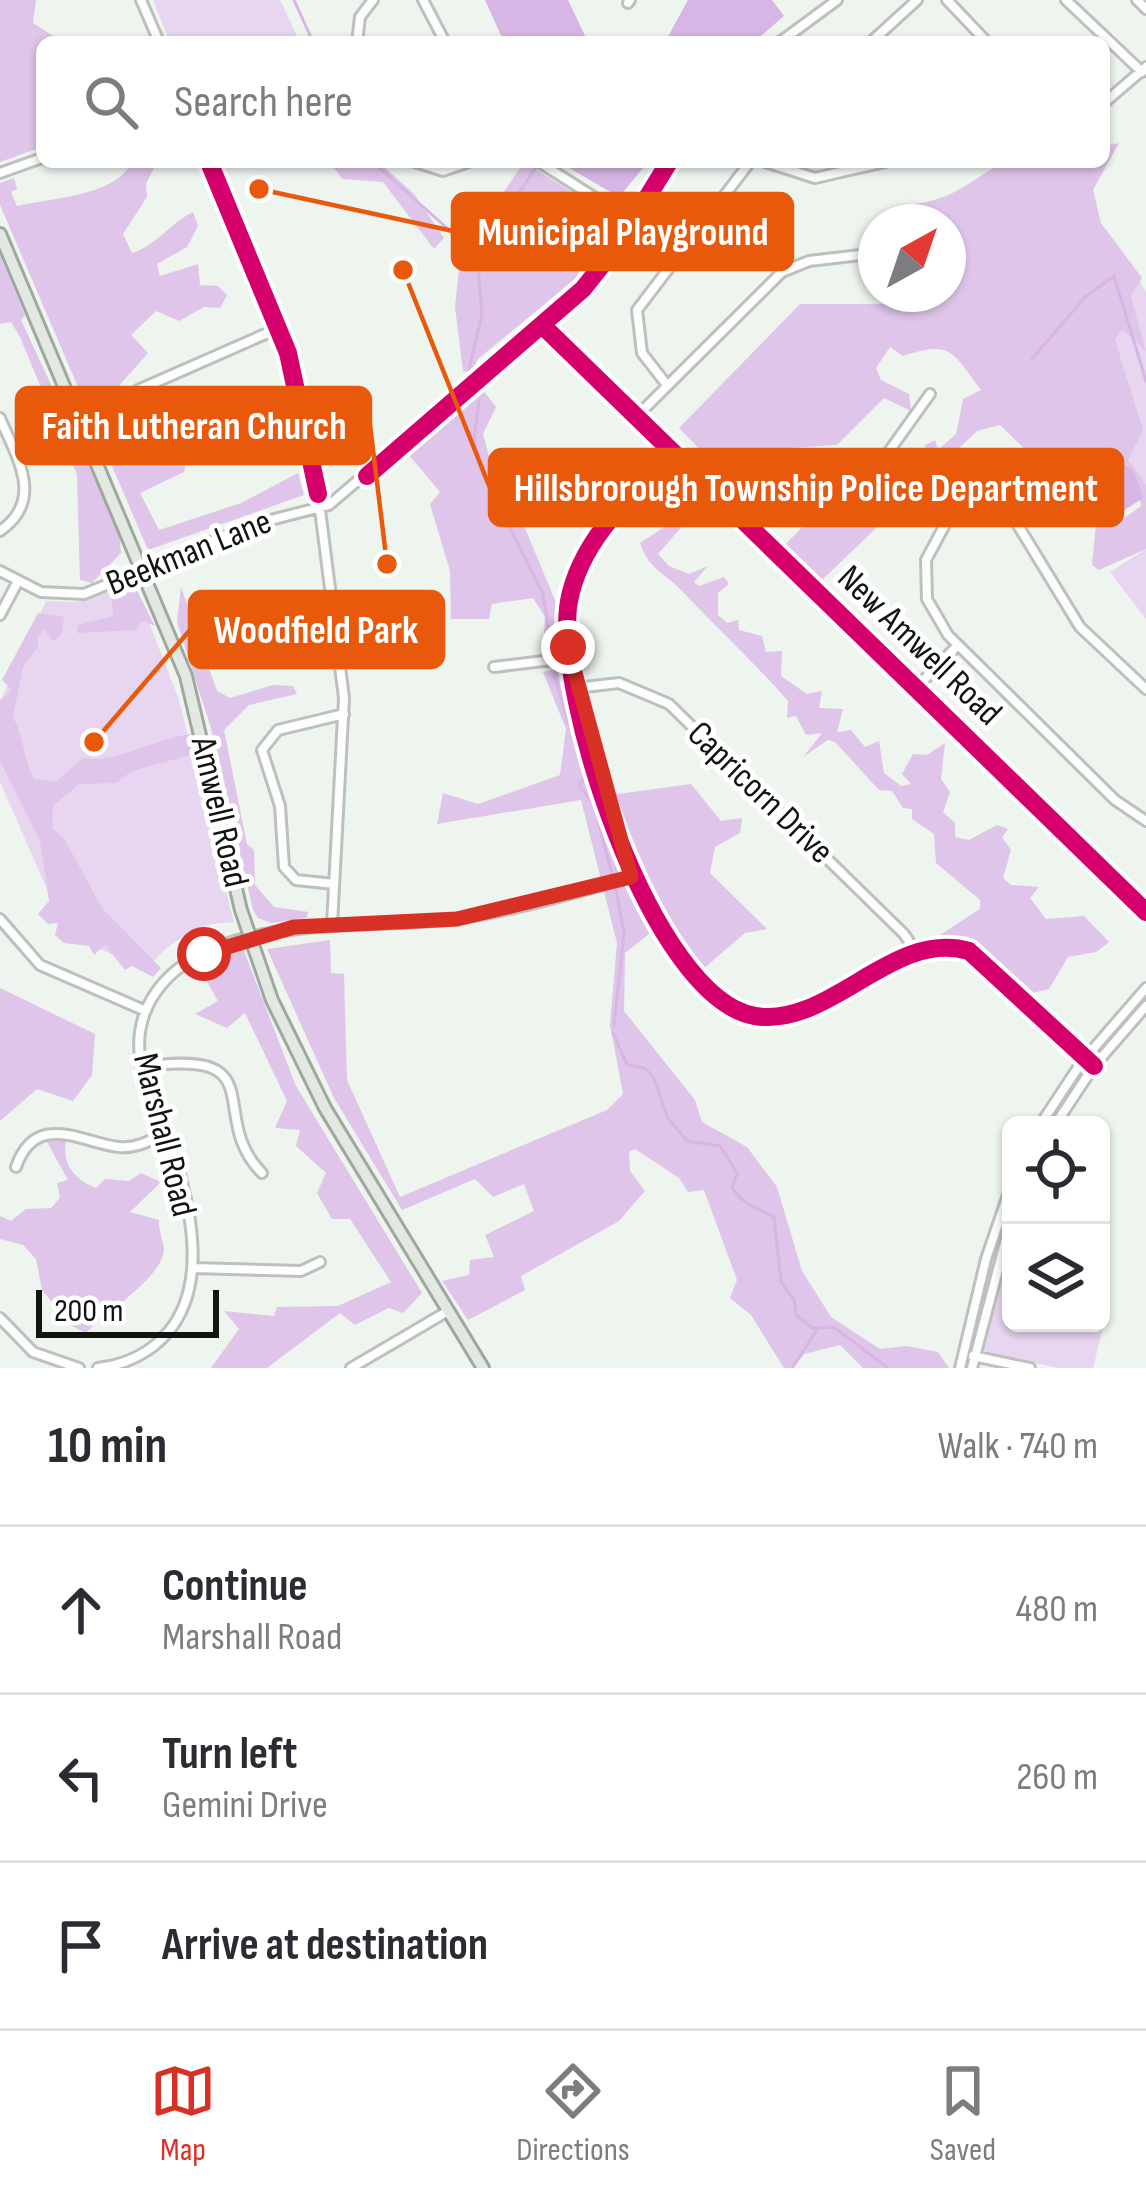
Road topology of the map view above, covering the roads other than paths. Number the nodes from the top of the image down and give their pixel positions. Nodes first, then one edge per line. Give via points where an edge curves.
1 (141, 0) edge
2 (373, 0) edge
3 (423, 0) edge
4 (837, 0) edge
5 (916, 0) edge
6 (947, 0) edge
7 (1066, 0) edge
8 (1137, 0) edge
9 (1146, 9) edge
10 (156, 36) edge
11 (358, 36) edge
12 (442, 36) edge
13 (789, 36) edge
14 (877, 36) edge
15 (981, 36) edge
16 (1107, 36) edge
17 (1110, 39) edge
18 (1144, 69) edge
19 (1110, 98) edge
20 (36, 160) edge
21 (212, 168) edge
22 (548, 168) edge
23 (665, 168) edge
24 (745, 168) edge
25 (781, 168) edge
26 (843, 168) edge
27 (863, 168) edge
28 (0, 173) edge
29 (844, 173) junction
30 (633, 222) junction
31 (0, 234) edge
32 (858, 255) edge
33 (543, 326) junction
34 (279, 328) junction
35 (667, 385) junction
36 (138, 390) dead end
37 (930, 394) dead end
38 (636, 417) junction
39 (0, 418) edge
40 (674, 454) junction
41 (997, 502) junction
42 (969, 503) junction
43 (320, 508) junction
44 (749, 527) junction
45 (0, 532) edge
46 (0, 571) edge
47 (145, 571) junction
48 (17, 583) junction
49 (0, 615) edge
50 (958, 645) junction
51 (569, 658) junction
52 (494, 667) dead end
53 (577, 688) junction
54 (915, 689) junction
55 (1146, 689) edge
56 (344, 714) junction
57 (1146, 821) edge
58 (631, 877) junction
59 (334, 884) junction
60 (1146, 913) edge
61 (1, 925) edge
62 (332, 926) junction
63 (250, 938) junction
64 (916, 953) junction
65 (1146, 988) edge
66 (1146, 1006) edge
67 (146, 1011) junction
68 (1085, 1058) junction
69 (1094, 1066) junction
70 (141, 1067) junction
71 (1046, 1116) edge
72 (1061, 1116) edge
73 (166, 1133) junction
74 (16, 1167) dead end
75 (262, 1173) dead end
76 (1002, 1218) edge
77 (1010, 1224) edge
78 (320, 1262) dead end
79 (194, 1268) junction
80 (448, 1311) junction
81 (0, 1318) edge
82 (963, 1354) junction
83 (975, 1356) junction
84 (79, 1368) edge
85 (98, 1368) edge
86 (351, 1368) edge
87 (483, 1368) edge
88 (960, 1368) edge
89 (972, 1368) edge
90 (1030, 1368) edge

1 - 10 street
2 - 11 street
3 - 12 street
4 - 13 street
5 - 14 street
6 - 15 street
7 - 16 street
8 - 9 street
17 - 18 street
18 - 19 street
20 - 28 street
21 - 34 street
22 - 30 street
23 - 30 street, Beekman Lane
24 - 35 street via 637,310 642,352
25 - 29 street via 806,177
26 - 29 street
27 - 29 street
30 - 33 street, Beekman Lane via 584,289
31 - 47 main road, Amwell Road
32 - 35 street via 782,272
33 - 38 street, New Amwell Road
33 - 43 street, Beekman Lane
34 - 36 street
34 - 43 street
35 - 38 street
37 - 44 street via 875,471 792,487
38 - 40 street, New Amwell Road
39 - 45 street via 27,487 20,514
40 - 44 street, New Amwell Road
40 - 51 street via 586,554 568,604
41 - 42 street
41 - 42 street via 985,473
41 - 55 street via 1022,525 1092,642
42 - 50 street via 936,533 925,570 932,612
43 - 47 street, Beekman Lane via 255,524
43 - 56 street
44 - 54 street, New Amwell Road
46 - 48 street, Beekman Lane
47 - 48 street, Beekman Lane via 75,596
47 - 63 main road, Amwell Road via 195,705
48 - 49 street
50 - 54 street
50 - 57 street
51 - 52 street
51 - 53 street
53 - 58 street
53 - 64 street, Capricorn Drive via 619,683 662,699
54 - 60 street, New Amwell Road
56 - 59 street
56 - 59 street via 278,730 262,750 280,806 284,867 302,881
58 - 62 street, Marshall Road via 457,919
58 - 64 street via 670,944 747,1014 792,1012
59 - 62 street
61 - 67 street via 51,971
62 - 63 street, Marshall Road
63 - 67 street, Marshall Road via 178,969
63 - 80 main road, Amwell Road via 306,1074
64 - 68 street via 951,947 976,955
65 - 68 street
66 - 69 street
67 - 70 street, Marshall Road
68 - 69 street
68 - 71 street
69 - 72 street
70 - 73 street, Marshall Road
70 - 75 street via 193,1060 222,1075
73 - 74 street via 124,1148 55,1133 26,1150
73 - 79 street, Marshall Road
76 - 82 street
77 - 83 street
78 - 79 street via 301,1271
79 - 85 street, Marshall Road via 187,1301 162,1339 133,1359
80 - 86 street
80 - 87 main road, Amwell Road
81 - 84 street via 33,1352
82 - 83 street
82 - 88 street
83 - 89 street
83 - 90 street

